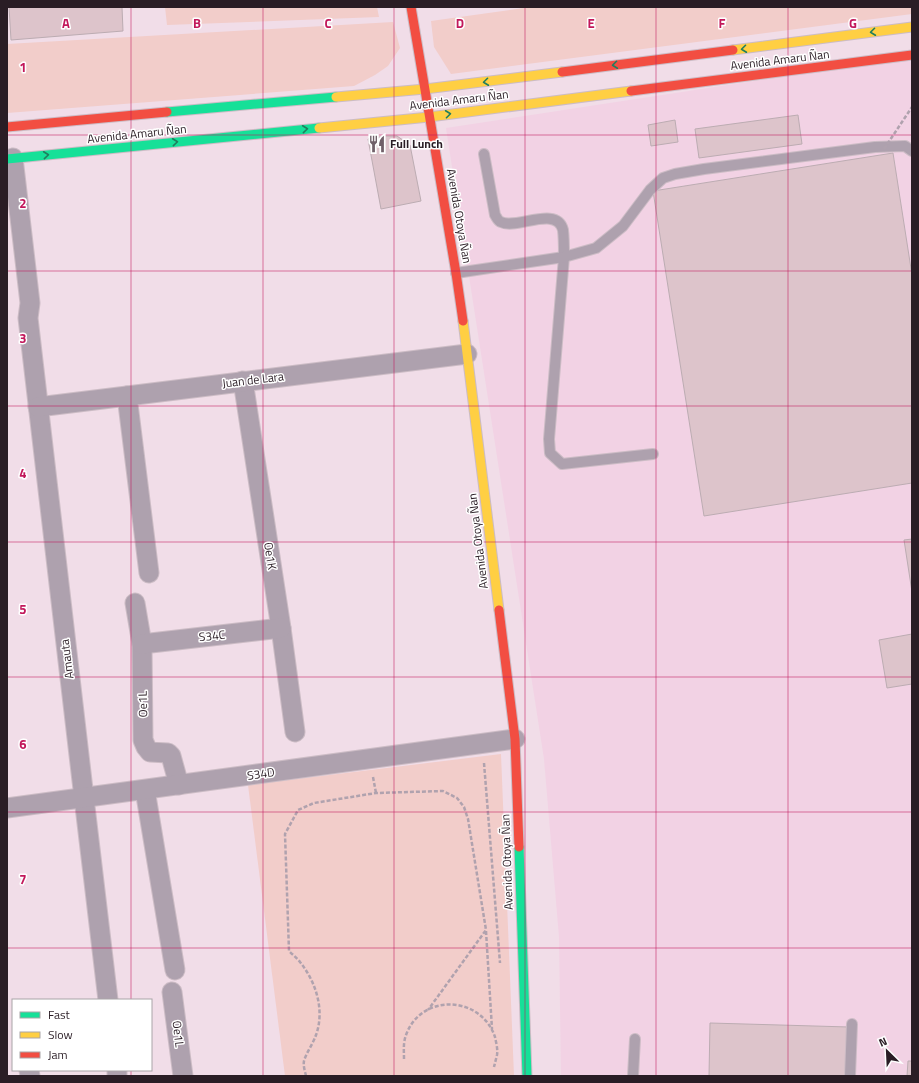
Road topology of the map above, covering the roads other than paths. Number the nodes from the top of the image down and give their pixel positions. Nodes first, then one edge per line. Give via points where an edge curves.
1 (411, 7) edge
2 (912, 27) edge
3 (912, 55) edge
4 (425, 90) junction
5 (429, 117) junction
6 (7, 127) edge
7 (912, 151) edge
8 (484, 154) dead end
9 (10, 159) edge
10 (564, 257) junction
11 (456, 274) junction
12 (467, 354) junction
13 (243, 381) junction
14 (126, 396) junction
15 (38, 407) junction
16 (653, 454) dead end
17 (149, 573) dead end
18 (135, 603) dead end
19 (281, 628) junction
20 (142, 644) junction
21 (295, 732) dead end
22 (515, 740) junction
23 (179, 785) junction
24 (145, 790) junction
25 (84, 798) junction
26 (7, 808) edge
27 (175, 970) dead end
28 (172, 992) dead end
29 (108, 999) edge
30 (852, 1024) dead end
31 (634, 1039) dead end
32 (183, 1076) edge
33 (527, 1076) edge
34 (633, 1076) edge
35 (850, 1076) edge

1 - 4 main road, Avenida Otoya Ñan
2 -> 4 main road, Avenida Amaru Ñan
5 -> 3 main road, Avenida Amaru Ñan
4 - 5 main road, Avenida Otoya Ñan
4 - 6 main road, Avenida Amaru Ñan
9 -> 5 main road, Avenida Amaru Ñan
5 - 11 main road, Avenida Otoya Ñan
7 - 10 lane via 905,146 875,147 675,174 663,178 650,190 623,226 596,248
8 - 10 lane via 495,215 499,222 506,224 550,218 558,222 562,228
9 - 15 street, Amauta via 30,303 28,318
10 - 11 lane
10 - 16 lane via 550,453 562,464
11 - 12 main road, Avenida Otoya Ñan
12 - 13 street, Juan de Lara
12 - 22 main road, Avenida Otoya Ñan
13 - 14 street, Juan de Lara
13 - 19 street, Oe1K
14 - 15 street, Juan de Lara
14 - 17 street
15 - 25 street, Amauta
18 - 20 street, Oe1L
19 - 20 street, S34C
19 - 21 street, Oe1K
20 - 23 street, Oe1L via 143,740 150,752 168,753 171,756
22 - 23 street, S34D
22 - 33 main road, Avenida Otoya Ñan
23 - 24 street, S34D
24 - 25 street, S34D
24 - 27 street
25 - 26 street, S34D
25 - 29 street, Amauta
28 - 32 street, Oe1L
30 - 35 lane
31 - 34 lane

